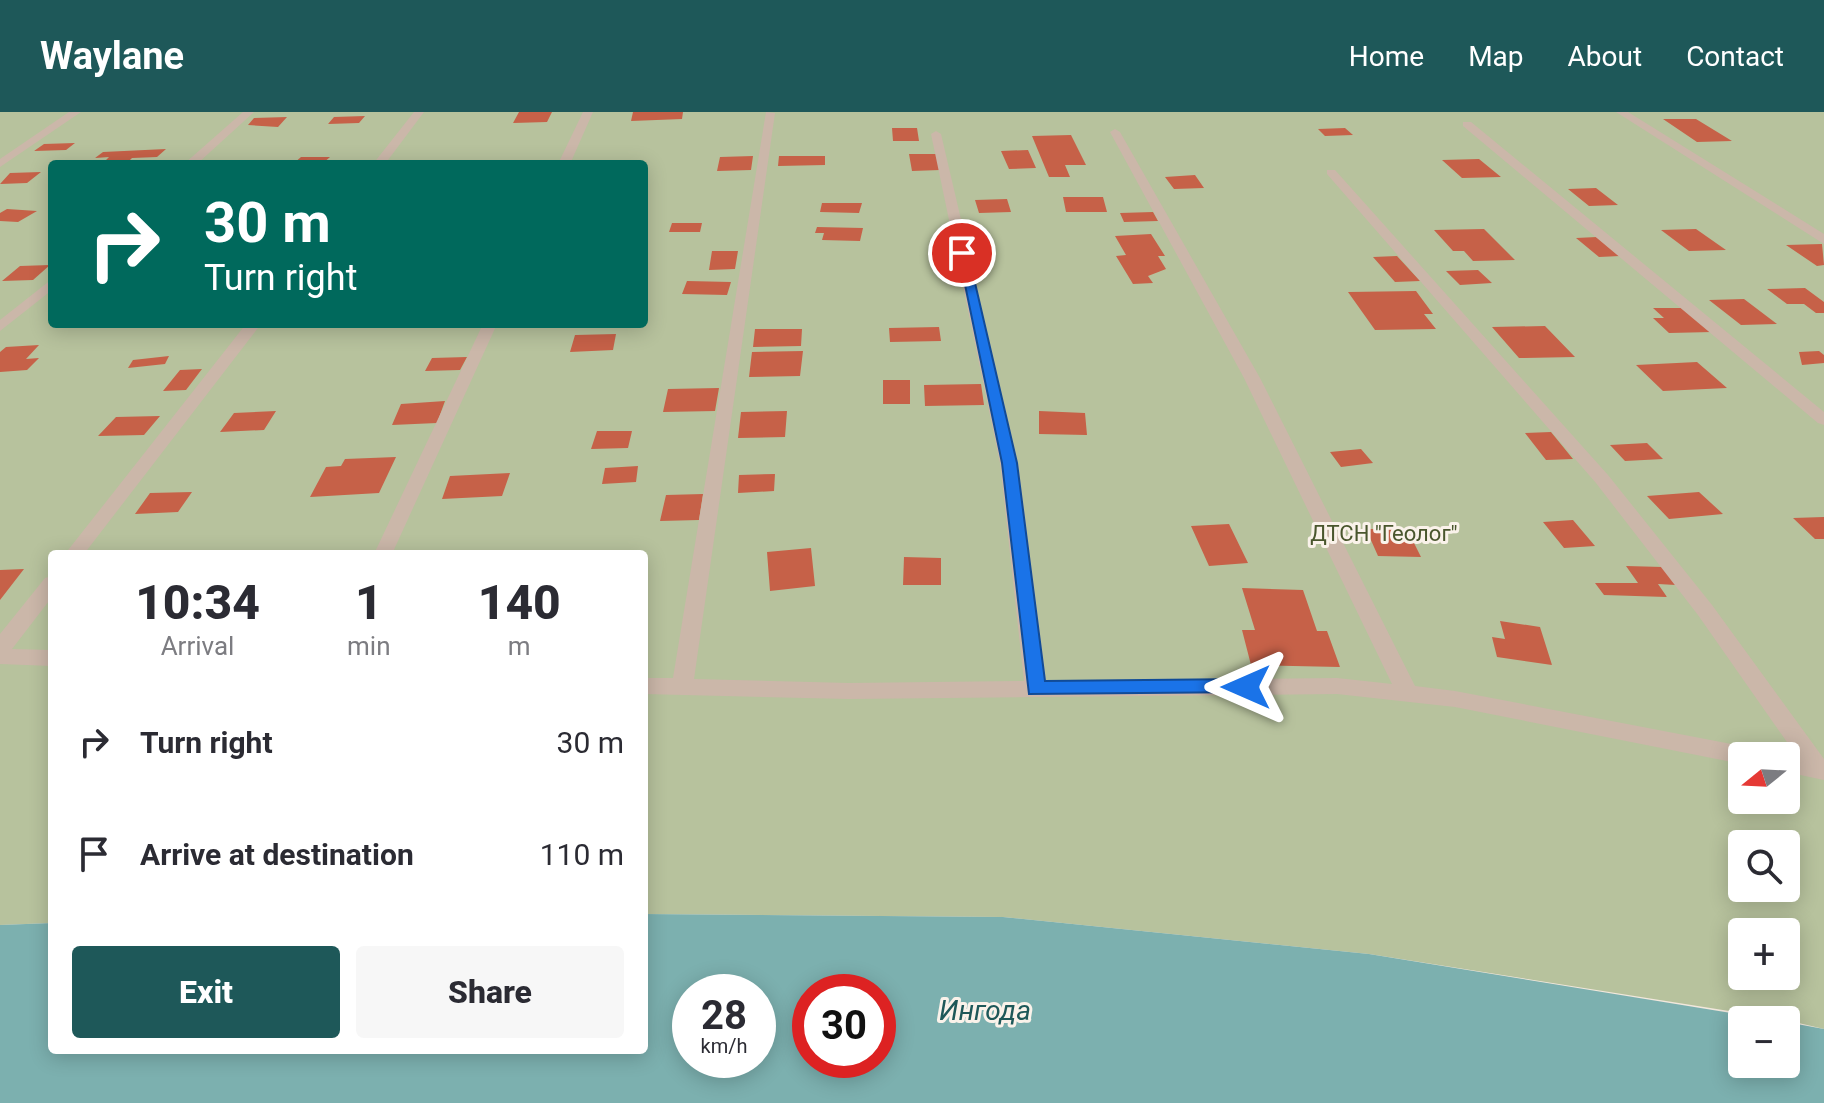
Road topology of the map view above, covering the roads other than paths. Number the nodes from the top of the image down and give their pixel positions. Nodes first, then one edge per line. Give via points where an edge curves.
1 (76, 112) edge
2 (249, 112) edge
3 (419, 112) edge
4 (588, 112) edge
5 (1621, 112) edge
6 (770, 113) edge
7 (1467, 124) dead end
8 (1115, 132) dead end
9 (936, 134) dead end
10 (195, 160) edge
11 (382, 160) edge
12 (566, 160) edge
13 (0, 164) edge
14 (1331, 172) dead end
15 (1824, 240) edge
16 (48, 286) edge
17 (0, 327) edge
18 (251, 328) edge
19 (488, 328) edge
20 (1824, 420) edge
21 (77, 550) edge
22 (385, 550) edge
23 (48, 588) edge
24 (0, 649) edge
25 (0, 656) edge
26 (48, 658) edge
27 (648, 686) edge
28 (682, 687) junction
29 (1036, 689) junction
30 (1408, 694) junction
31 (1728, 752) edge
32 (1800, 766) edge
33 (1821, 770) edge

1 - 13 street
2 - 10 street
3 - 11 street
4 - 12 street
5 - 15 street
6 - 28 street
7 - 20 street
8 - 30 street via 1252,378
9 - 29 street via 1009,463
14 - 33 street via 1602,479
16 - 17 street
18 - 21 street
19 - 22 street
23 - 24 street
25 - 26 street
27 - 28 street
28 - 29 street
29 - 30 street via 1337,686
30 - 31 street
32 - 33 street

